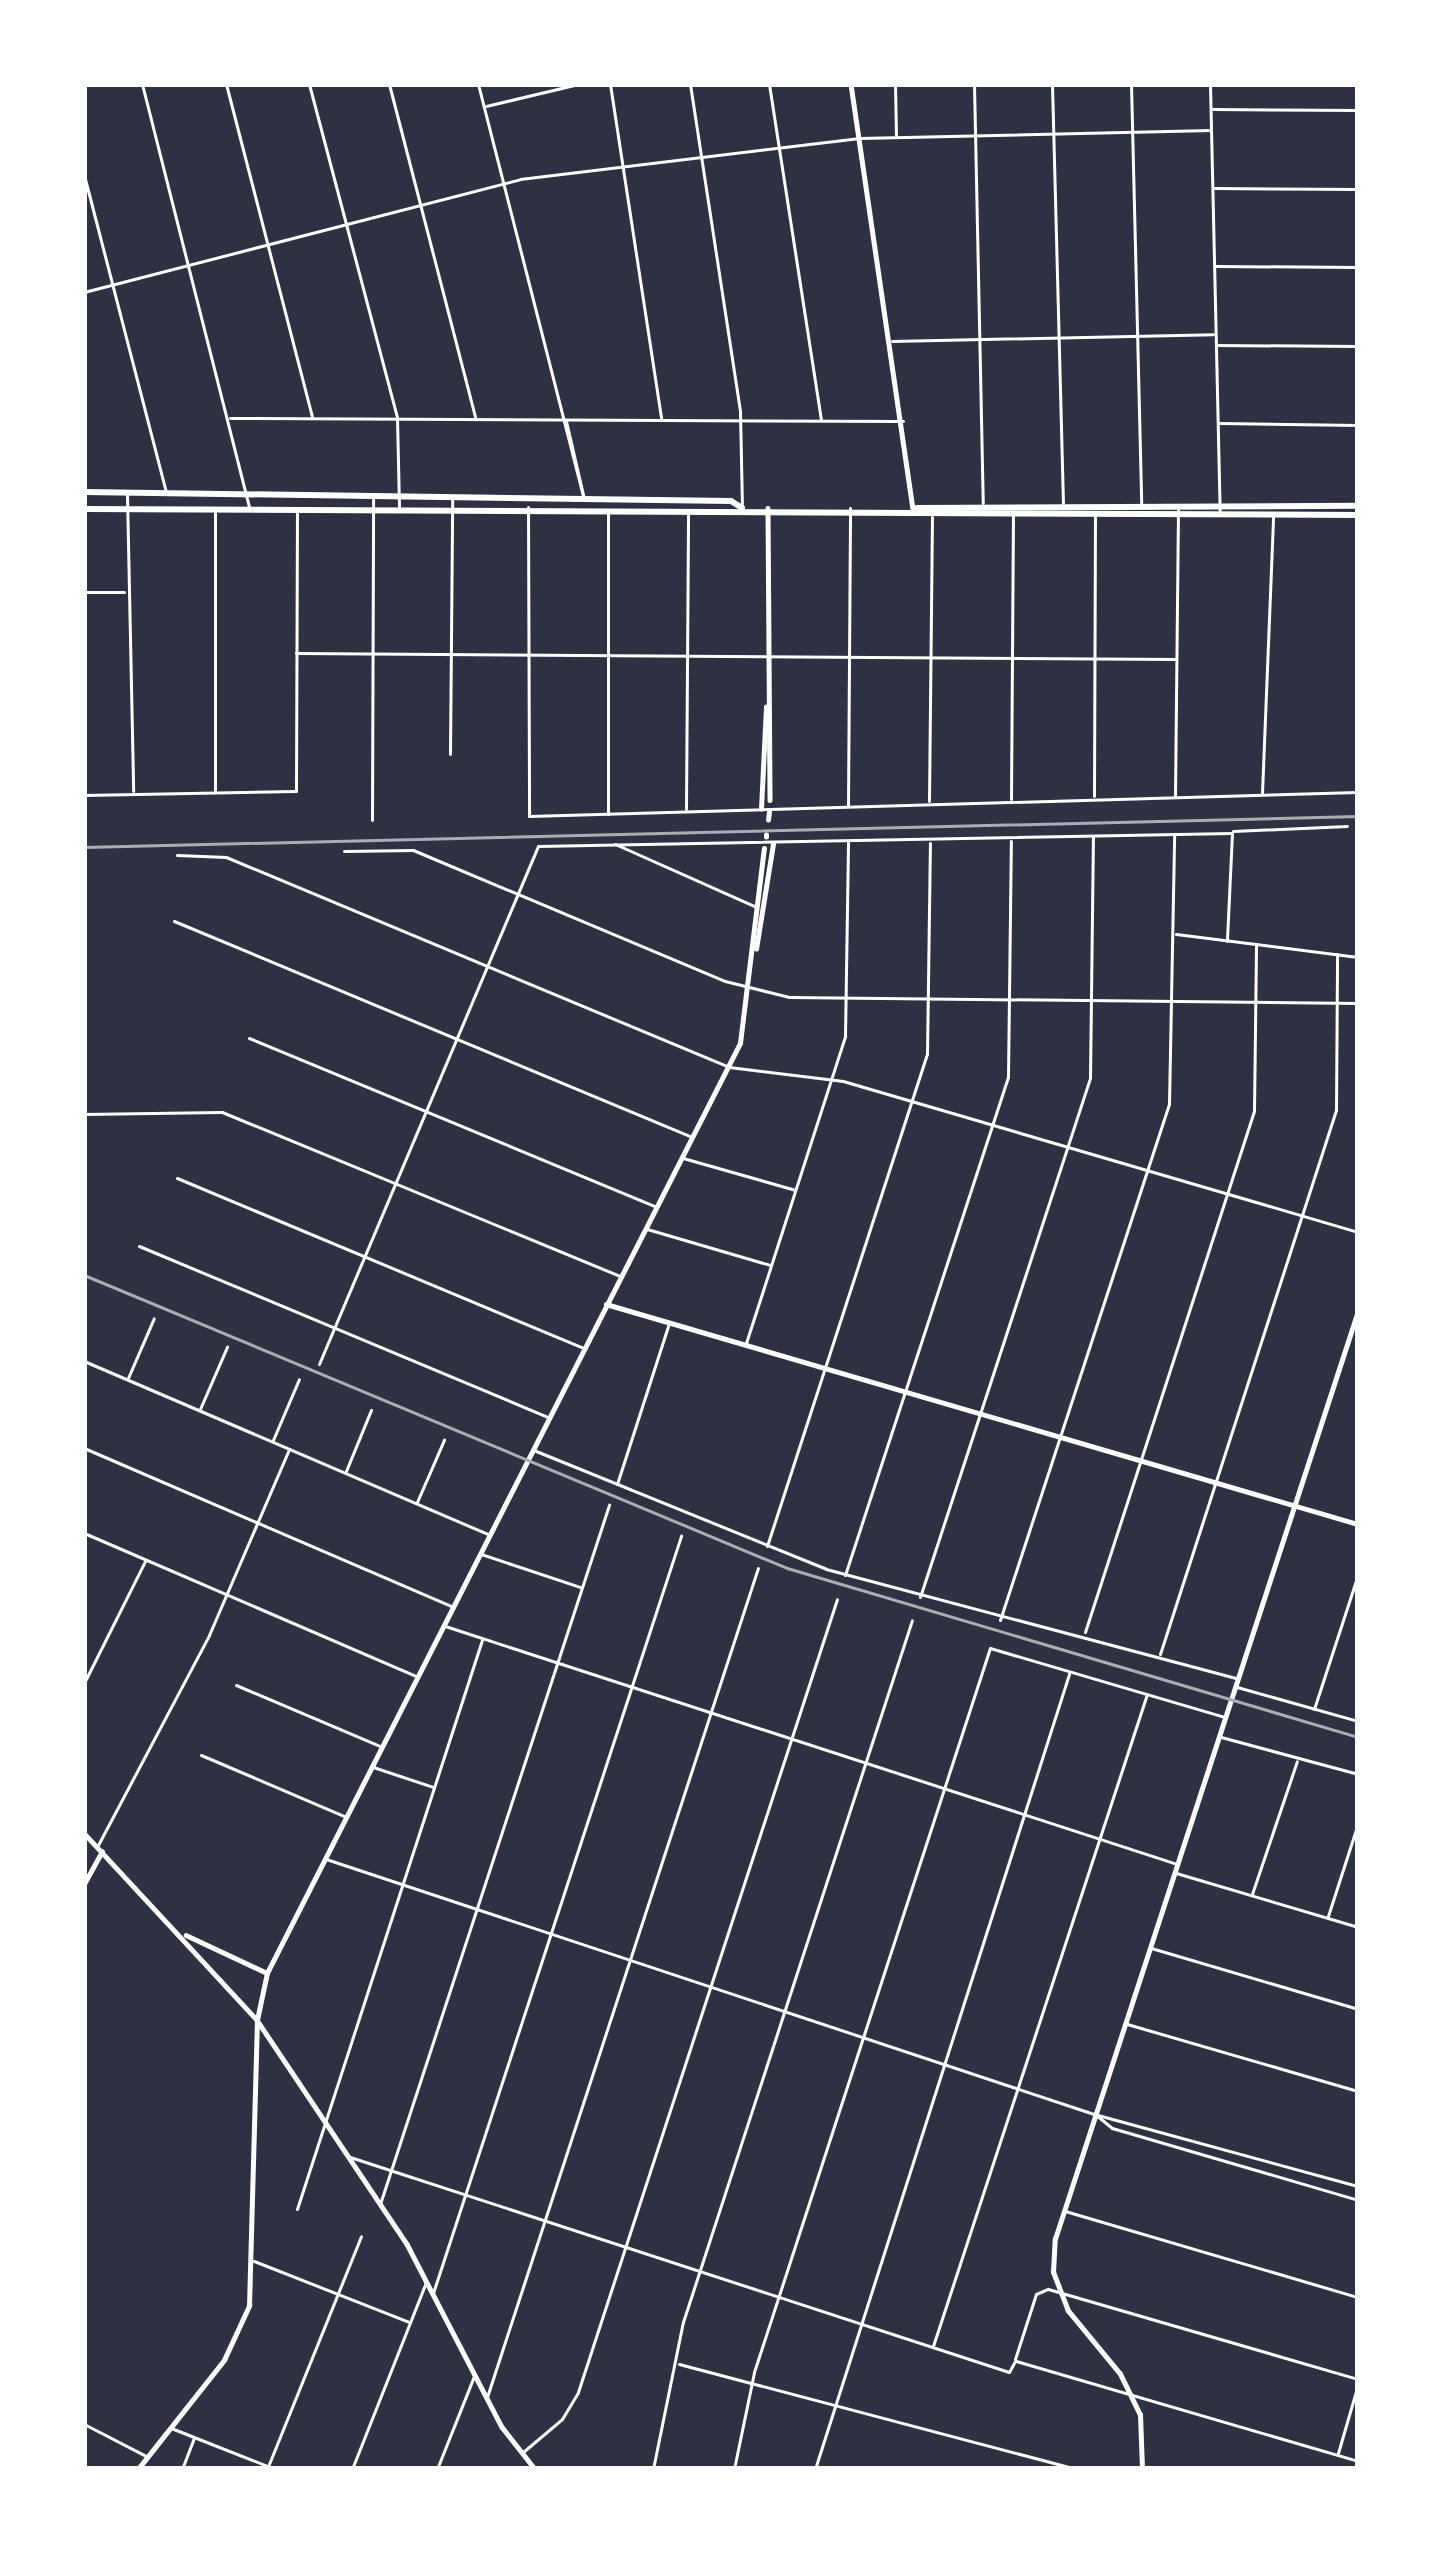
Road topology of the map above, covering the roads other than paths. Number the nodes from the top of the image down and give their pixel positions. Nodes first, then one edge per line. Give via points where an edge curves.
1 (142, 84) edge
2 (226, 84) edge
3 (309, 84) edge
4 (389, 84) edge
5 (478, 84) edge
6 (578, 84) edge
7 (610, 84) edge
8 (690, 84) edge
9 (770, 84) edge
10 (851, 84) edge
11 (895, 84) edge
12 (974, 84) edge
13 (1052, 84) edge
14 (1131, 84) edge
15 (1210, 84) edge
16 (484, 107) junction
17 (1211, 109) junction
18 (1358, 110) edge
19 (1211, 130) junction
20 (1132, 131) junction
21 (1053, 133) junction
22 (975, 135) junction
23 (896, 136) junction
24 (860, 138) junction
25 (779, 146) junction
26 (701, 156) junction
27 (623, 166) junction
28 (84, 175) edge
29 (504, 183) junction
30 (1213, 188) junction
31 (1358, 189) edge
32 (420, 205) junction
33 (346, 224) junction
34 (267, 244) junction
35 (190, 265) junction
36 (1214, 266) junction
37 (1358, 268) edge
38 (112, 284) junction
39 (84, 292) edge
40 (1216, 334) junction
41 (1137, 336) junction
42 (1058, 338) junction
43 (980, 339) junction
44 (891, 341) junction
45 (1216, 345) junction
46 (1358, 346) edge
47 (230, 418) junction
48 (313, 418) junction
49 (397, 418) junction
50 (476, 419) junction
51 (565, 419) junction
52 (662, 420) junction
53 (741, 421) junction
54 (821, 421) junction
55 (903, 422) junction
56 (1217, 423) junction
57 (1358, 428) edge
58 (84, 490) edge
59 (127, 493) junction
60 (167, 494) junction
61 (249, 497) junction
62 (584, 499) junction
63 (373, 502) junction
64 (398, 502) junction
65 (452, 502) junction
66 (1063, 502) junction
67 (983, 503) junction
68 (1095, 503) junction
69 (1141, 504) junction
70 (1178, 504) junction
71 (608, 505) junction
72 (1358, 506) edge
73 (528, 507) junction
74 (742, 508) junction
75 (768, 508) junction
76 (850, 508) junction
77 (913, 508) junction
78 (932, 508) junction
79 (84, 509) edge
80 (127, 509) junction
81 (298, 509) junction
82 (586, 509) junction
83 (1220, 509) junction
84 (214, 510) junction
85 (249, 510) junction
86 (1273, 510) junction
87 (688, 511) junction
88 (1013, 513) junction
89 (1095, 514) junction
90 (1117, 514) junction
91 (1178, 514) junction
92 (1358, 515) edge
93 (84, 592) edge
94 (128, 592) junction
95 (296, 653) junction
96 (373, 654) junction
97 (452, 655) junction
98 (530, 655) junction
99 (609, 656) junction
100 (687, 656) junction
101 (767, 656) junction
102 (849, 657) junction
103 (931, 658) junction
104 (1013, 658) junction
105 (1094, 658) junction
106 (1176, 659) junction
107 (767, 695) junction
108 (450, 754) dead end
109 (215, 792) junction
110 (1358, 792) edge
111 (133, 794) junction
112 (84, 795) edge
113 (1262, 795) junction
114 (1175, 796) junction
115 (1094, 799) junction
116 (770, 800) dead end
117 (1011, 800) junction
118 (929, 803) junction
119 (848, 805) junction
120 (686, 811) junction
121 (608, 814) junction
122 (766, 814) junction
123 (372, 820) dead end
124 (1347, 826) dead end
125 (1232, 832) junction
126 (1174, 834) junction
127 (1093, 836) junction
128 (1011, 838) junction
129 (930, 840) junction
130 (848, 842) junction
131 (614, 843) junction
132 (773, 844) junction
133 (764, 848) dead end
134 (344, 851) dead end
135 (177, 855) dead end
136 (517, 892) junction
137 (757, 906) junction
138 (174, 921) dead end
139 (1174, 934) junction
140 (1227, 941) junction
141 (1256, 944) junction
142 (1336, 954) junction
143 (1358, 957) edge
144 (753, 960) junction
145 (486, 966) junction
146 (750, 989) junction
147 (847, 999) junction
148 (929, 999) junction
149 (1011, 1000) junction
150 (1093, 1000) junction
151 (1174, 1001) junction
152 (1255, 1003) junction
153 (1336, 1004) junction
154 (1358, 1004) edge
155 (250, 1038) dead end
156 (456, 1038) junction
157 (729, 1067) junction
158 (832, 1078) junction
159 (912, 1102) junction
160 (425, 1111) junction
161 (84, 1114) edge
162 (992, 1125) junction
163 (692, 1137) junction
164 (1067, 1147) junction
165 (682, 1158) junction
166 (1147, 1170) junction
167 (177, 1178) dead end
168 (395, 1183) junction
169 (795, 1190) junction
170 (1227, 1194) junction
171 (656, 1207) junction
172 (1303, 1216) junction
173 (645, 1229) junction
174 (1358, 1232) edge
175 (139, 1246) dead end
176 (365, 1256) junction
177 (770, 1265) junction
178 (620, 1277) junction
179 (606, 1304) junction
180 (1358, 1310) edge
181 (154, 1318) dead end
182 (669, 1323) junction
183 (334, 1328) junction
184 (745, 1345) junction
185 (227, 1347) dead end
186 (584, 1348) junction
187 (84, 1361) edge
188 (319, 1364) dead end
189 (825, 1368) junction
190 (298, 1379) dead end
191 (128, 1380) junction
192 (905, 1391) junction
193 (200, 1410) junction
194 (371, 1410) dead end
195 (980, 1413) junction
196 (548, 1418) junction
197 (1060, 1436) junction
198 (444, 1440) dead end
199 (272, 1442) junction
200 (84, 1448) edge
201 (289, 1449) junction
202 (532, 1450) junction
203 (1141, 1460) junction
204 (345, 1473) junction
205 (1216, 1482) junction
206 (616, 1485) junction
207 (416, 1504) junction
208 (609, 1505) dead end
209 (1294, 1505) junction
210 (258, 1522) junction
211 (1358, 1523) edge
212 (84, 1533) edge
213 (489, 1535) junction
214 (682, 1536) dead end
215 (766, 1548) junction
216 (479, 1553) junction
217 (146, 1560) junction
218 (758, 1568) dead end
219 (1358, 1574) edge
220 (845, 1575) junction
221 (582, 1587) junction
222 (226, 1594) junction
223 (920, 1597) junction
224 (837, 1599) dead end
225 (453, 1606) junction
226 (913, 1620) dead end
227 (1000, 1620) junction
228 (443, 1625) junction
229 (1084, 1634) junction
230 (483, 1638) junction
231 (1159, 1656) junction
232 (558, 1663) junction
233 (1070, 1672) junction
234 (417, 1677) junction
235 (1236, 1682) junction
236 (84, 1683) edge
237 (236, 1685) dead end
238 (633, 1687) junction
239 (1147, 1694) junction
240 (1314, 1708) junction
241 (712, 1713) junction
242 (1225, 1717) junction
243 (1358, 1721) edge
244 (1219, 1737) junction
245 (791, 1739) junction
246 (382, 1747) junction
247 (201, 1754) dead end
248 (1297, 1760) junction
249 (866, 1763) junction
250 (371, 1767) junction
251 (1358, 1774) edge
252 (434, 1787) junction
253 (945, 1789) junction
254 (1024, 1815) junction
255 (346, 1817) junction
256 (1358, 1823) edge
257 (84, 1833) edge
258 (1099, 1840) junction
259 (99, 1850) junction
260 (324, 1859) junction
261 (1177, 1864) junction
262 (1174, 1873) junction
263 (84, 1884) edge
264 (403, 1885) junction
265 (1251, 1896) junction
266 (477, 1909) junction
267 (1328, 1918) junction
268 (1358, 1927) edge
269 (177, 1930) junction
270 (552, 1934) junction
271 (1150, 1948) junction
272 (631, 1960) junction
273 (267, 1973) junction
274 (710, 1987) junction
275 (1358, 2009) edge
276 (784, 2011) junction
277 (256, 2020) junction
278 (1125, 2023) junction
279 (864, 2037) junction
280 (943, 2063) junction
281 (1018, 2088) junction
282 (1358, 2091) edge
283 (1094, 2114) junction
284 (325, 2122) junction
285 (348, 2157) junction
286 (392, 2171) junction
287 (1358, 2186) edge
288 (466, 2195) junction
289 (1358, 2200) edge
290 (380, 2204) junction
291 (297, 2209) dead end
292 (1064, 2211) junction
293 (546, 2221) junction
294 (361, 2236) dead end
295 (625, 2247) junction
296 (254, 2261) junction
297 (700, 2271) junction
298 (427, 2281) junction
299 (1060, 2292) junction
300 (433, 2293) junction
301 (337, 2294) junction
302 (778, 2297) junction
303 (1358, 2297) edge
304 (410, 2323) junction
305 (857, 2323) junction
306 (933, 2348) junction
307 (1015, 2361) junction
308 (679, 2364) junction
309 (475, 2374) junction
310 (1358, 2381) edge
311 (754, 2383) junction
312 (1131, 2394) junction
313 (487, 2397) junction
314 (832, 2404) junction
315 (84, 2424) edge
316 (170, 2428) junction
317 (194, 2438) junction
318 (523, 2455) junction
319 (1337, 2455) junction
320 (148, 2457) junction
321 (1037, 2458) junction
322 (1358, 2461) edge
323 (268, 2468) edge
324 (138, 2469) edge
325 (182, 2469) edge
326 (275, 2469) edge
327 (352, 2469) edge
328 (437, 2469) edge
329 (521, 2469) edge
330 (535, 2469) edge
331 (652, 2469) edge
332 (734, 2469) edge
333 (815, 2469) edge
334 (1034, 2469) edge
335 (1077, 2469) edge
336 (1142, 2469) edge

1 - 35 street
2 - 34 street
3 - 33 street
4 - 32 street
5 - 16 street
6 - 16 street
7 - 27 street
8 - 26 street
9 - 25 street
10 - 24 main road
11 - 23 street
12 - 22 street
13 - 21 street
14 - 20 street
15 - 17 street
16 - 29 street
17 - 18 street
17 - 19 street
19 - 20 street
19 - 30 street
20 - 21 street
20 - 41 street
21 - 22 street
21 - 42 street
22 - 23 street
22 - 43 street
23 - 24 street
24 - 25 street
24 - 44 main road
25 - 26 street
25 - 54 street
26 - 27 street
26 - 53 street
27 - 29 street
27 - 52 street
28 - 38 street
29 - 32 street
29 - 51 street
30 - 31 street
30 - 36 street
32 - 33 street
32 - 50 street
33 - 34 street
33 - 49 street
34 - 35 street
34 - 48 street
35 - 38 street
35 - 47 street
36 - 37 street
36 - 40 street
38 - 39 street
38 - 60 street
40 - 41 street
40 - 45 street
41 - 42 street
41 - 69 street
42 - 43 street
42 - 66 street
43 - 44 street
43 - 67 street
44 - 55 main road
45 - 46 street
45 - 56 street
47 - 48 street
47 - 61 street
48 - 49 street
49 - 50 street
49 - 64 street
50 - 51 street
51 - 52 street
51 - 62 street
52 - 53 street
53 - 54 street
53 - 74 street
54 - 55 street
55 - 77 main road
56 - 57 street
56 - 83 street
57 - 72 street
58 - 59 main road
59 - 60 main road
59 - 80 street
60 - 61 main road
61 - 63 main road
61 - 85 street
62 - 65 main road
62 - 71 main road
62 - 82 street
63 - 64 main road
63 - 81 main road
63 - 96 street
64 - 65 main road
65 - 73 main road
65 - 97 street
66 - 67 main road
66 - 68 main road
67 - 78 main road
68 - 69 main road
68 - 89 street
69 - 70 main road
69 - 90 main road
70 - 83 main road
70 - 91 street
71 - 74 main road via 731,501
71 - 82 main road
71 - 87 main road
71 - 99 street
72 - 86 main road
72 - 92 street
73 - 82 main road
73 - 98 street
74 - 75 main road
74 - 87 main road
75 - 76 main road
75 - 101 main road
76 - 77 main road
76 - 102 street
77 - 78 main road
78 - 88 main road
78 - 103 street
79 - 80 main road
80 - 84 main road
80 - 94 street
81 - 85 main road
81 - 95 street
83 - 86 main road
83 - 91 main road
84 - 85 main road
84 - 109 street
86 - 92 main road
86 - 113 street
87 - 100 street
88 - 89 main road
88 - 104 street
89 - 90 main road
89 - 105 street
90 - 91 main road
91 - 106 street
93 - 94 street
94 - 111 street
95 - 96 street
95 - 109 street via 296,791
96 - 97 street
96 - 123 street
97 - 98 street
97 - 108 street
98 - 99 street
98 - 121 street via 530,816
99 - 100 street
99 - 121 street
100 - 101 street
100 - 120 street
101 - 102 street
101 - 107 main road
102 - 103 street
102 - 119 street
103 - 104 street
103 - 118 street
104 - 105 street
104 - 117 street
105 - 106 street
105 - 115 street
106 - 114 street
107 - 116 main road
107 - 122 main road
109 - 111 street
110 - 113 street
111 - 112 street
113 - 114 street
114 - 115 street
115 - 117 street
117 - 118 street
118 - 119 street
119 - 122 street
120 - 121 street
120 - 122 street
124 - 125 street
125 - 126 street
125 - 140 street
126 - 127 street
126 - 139 street
127 - 128 street
127 - 150 street
128 - 129 street
128 - 149 street
129 - 130 street
129 - 148 street
130 - 132 street
130 - 147 street
131 - 132 street
131 - 136 street via 535,849
131 - 137 street
132 - 144 main road
133 - 137 main road
134 - 136 street via 413,850
135 - 145 street via 230,858
136 - 145 street
136 - 146 street
137 - 144 main road
138 - 156 street
139 - 140 street
139 - 151 street
140 - 141 street
141 - 142 street
141 - 152 street
142 - 143 street
142 - 153 street
144 - 146 main road
145 - 156 street
145 - 157 street
146 - 147 street
146 - 157 main road
147 - 148 street
147 - 158 street
148 - 149 street
148 - 159 street via 927,1054
149 - 150 street
149 - 162 street via 1008,1076
150 - 151 street
150 - 164 street via 1091,1074
151 - 152 street
151 - 166 street via 1172,1089
152 - 153 street
152 - 170 street via 1254,1112
153 - 154 street
153 - 172 street via 1336,1110
155 - 160 street
156 - 160 street
156 - 163 street
157 - 158 street
157 - 163 main road
158 - 159 street
158 - 169 street
159 - 162 street
159 - 189 street
160 - 168 street
160 - 171 street
161 - 168 street via 218,1110
162 - 164 street
162 - 192 street
163 - 165 main road
164 - 166 street
164 - 195 street
165 - 169 street
165 - 171 main road
166 - 170 street
166 - 197 street
167 - 176 street
168 - 176 street
168 - 178 street
169 - 177 street
170 - 172 street
170 - 203 street
171 - 173 main road
172 - 174 street
172 - 205 street
173 - 177 street
173 - 178 main road
175 - 183 street
176 - 183 street
176 - 186 street
177 - 184 street
178 - 179 main road
179 - 182 main road
179 - 186 main road
180 - 209 main road
181 - 191 street
182 - 184 main road
182 - 206 street
183 - 188 street
183 - 196 street
184 - 189 main road
185 - 193 street
186 - 196 main road
187 - 191 street
189 - 192 main road
189 - 215 street
190 - 199 street
191 - 193 street
192 - 195 main road
192 - 220 street
193 - 199 street
194 - 204 street
195 - 197 main road
195 - 223 street
196 - 202 main road
197 - 203 main road
197 - 227 street
198 - 207 street
199 - 201 street
200 - 210 street
201 - 204 street
201 - 210 street
202 - 206 street
202 - 213 main road
203 - 205 main road
203 - 229 street
204 - 207 street
205 - 209 main road
205 - 231 street
206 - 215 street
207 - 213 street
208 - 221 street
209 - 211 main road
209 - 235 main road
210 - 222 street
210 - 225 street
212 - 217 street
213 - 216 main road
214 - 238 street
215 - 220 street
216 - 221 street
216 - 225 main road
217 - 222 street
217 - 236 street
218 - 241 street
219 - 240 street
220 - 223 street
221 - 232 street
222 - 234 street
222 - 259 street
223 - 227 street
224 - 245 street
225 - 228 main road
226 - 249 street
227 - 229 street via 1082,1643
228 - 230 street
228 - 234 main road
229 - 231 street
230 - 232 street
230 - 252 street
231 - 235 street
232 - 238 street
232 - 266 street
233 - 239 street
233 - 253 street via 990,1648
233 - 254 street
234 - 246 main road
235 - 240 street
235 - 242 main road
237 - 246 street
238 - 241 street
238 - 270 street
239 - 242 street
239 - 258 street
240 - 243 street
241 - 245 street
241 - 272 street
242 - 244 main road
244 - 248 street
244 - 261 main road
245 - 249 street
245 - 274 street
246 - 250 main road
247 - 255 street
248 - 251 street
248 - 265 street
249 - 253 street
249 - 276 street
250 - 252 street
250 - 255 main road
252 - 264 street
253 - 254 street
253 - 279 street
254 - 258 street
254 - 280 street
255 - 260 main road
256 - 267 street
257 - 259 main road
258 - 261 street
258 - 281 street
259 - 263 main road
259 - 269 main road
260 - 264 street
260 - 273 main road
261 - 262 main road
262 - 265 street
262 - 271 main road
264 - 266 street
264 - 284 street
265 - 267 street
266 - 270 street
266 - 286 street
267 - 268 street
269 - 273 main road
269 - 277 main road
270 - 272 street
270 - 288 street
271 - 275 street
271 - 278 main road
272 - 274 street
272 - 293 street
273 - 277 main road
274 - 276 street
274 - 295 street
276 - 279 street
276 - 297 street
277 - 284 main road
277 - 296 main road
278 - 282 street
278 - 283 main road
279 - 280 street
279 - 302 street
280 - 281 street
280 - 305 street
281 - 283 street
281 - 306 street
283 - 287 street
283 - 289 street via 1112,2128
283 - 292 main road
284 - 285 main road
284 - 291 street
285 - 286 street
285 - 290 main road
286 - 288 street
286 - 290 street
288 - 293 street
288 - 300 street
290 - 298 main road
292 - 299 main road via 1053,2259
292 - 303 street
293 - 295 street
293 - 313 street
294 - 301 street
295 - 297 street
295 - 318 street via 571,2408
296 - 301 street
296 - 316 main road via 238,2337
297 - 302 street
297 - 308 street
298 - 300 main road
298 - 304 street
299 - 307 street via 1036,2294
299 - 310 street
299 - 312 main road
300 - 309 main road
301 - 304 street
301 - 323 street
302 - 305 street
302 - 311 street
304 - 327 street
305 - 306 street
305 - 314 street
306 - 307 street via 1009,2372
307 - 312 street
308 - 311 street
308 - 331 street
309 - 313 main road
309 - 328 street
310 - 319 street
311 - 314 street
311 - 332 street
312 - 319 street
312 - 336 main road via 1144,2434
313 - 318 main road
314 - 321 street
314 - 333 street
315 - 320 street
316 - 317 street
316 - 320 main road
317 - 323 street
317 - 325 street
318 - 329 street
318 - 330 main road
319 - 322 street
320 - 324 main road
321 - 334 street
321 - 335 street
323 - 326 street

